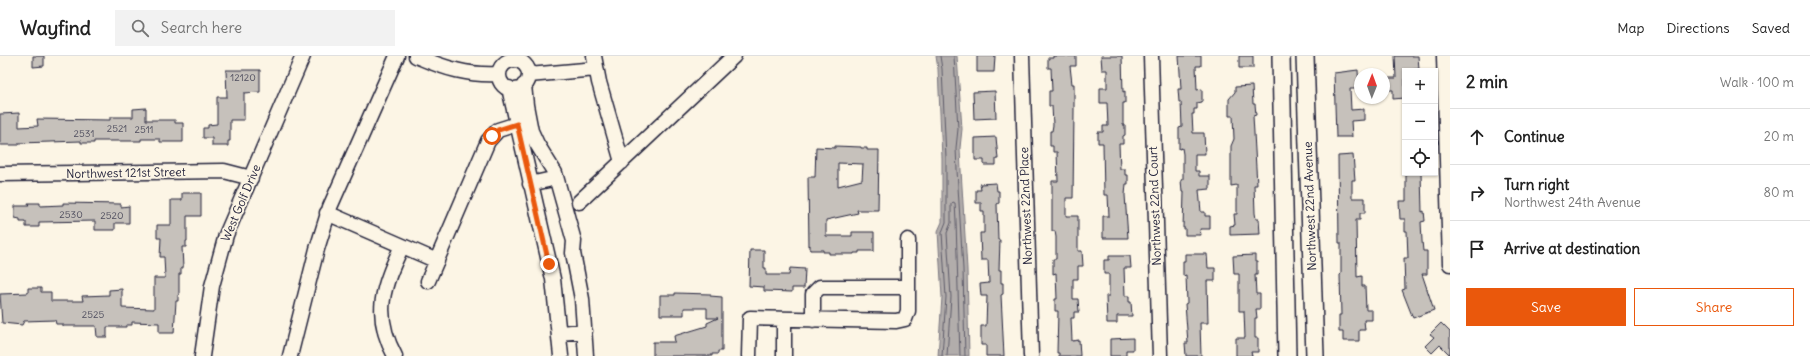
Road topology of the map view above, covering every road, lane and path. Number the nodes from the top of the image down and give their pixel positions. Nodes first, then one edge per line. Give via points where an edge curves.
1 (303, 56) edge
2 (397, 56) edge
3 (416, 56) edge
4 (734, 56) edge
5 (1022, 56) edge
6 (1150, 56) edge
7 (1281, 56) edge
8 (1305, 56) edge
9 (1444, 56) edge
10 (513, 58) edge
11 (595, 63) edge
12 (500, 74) junction
13 (527, 80) junction
14 (509, 88) junction
15 (517, 124) junction
16 (542, 153) junction
17 (622, 162) junction
18 (0, 174) edge
19 (251, 178) junction
20 (548, 180) junction
21 (530, 184) junction
22 (579, 202) dead end
23 (328, 213) junction
24 (908, 240) dead end
25 (402, 246) junction
26 (573, 252) junction
27 (437, 261) junction
28 (1450, 264) edge
29 (428, 281) dead end
30 (908, 287) junction
31 (784, 320) junction
32 (813, 320) junction
33 (585, 332) junction
34 (559, 333) junction
35 (202, 356) edge
36 (290, 356) edge
37 (395, 356) edge
38 (561, 356) edge
39 (586, 356) edge
40 (749, 356) edge
41 (784, 356) edge
42 (1031, 356) edge
43 (1160, 356) edge
44 (1287, 356) edge
45 (1315, 356) edge

1 - 19 street, West Golf Drive
2 - 23 street
3 - 12 street via 463,73
4 - 17 street
5 - 42 street, Northwest 22nd Place
6 - 43 street, Northwest 22nd Court
7 - 44 main road, Northwest 22nd Avenue
8 - 45 main road, Northwest 22nd Avenue
9 - 28 street
10 - 12 street via 502,66
10 - 13 street via 526,66
11 - 13 street
11 - 17 street
12 - 14 street via 502,83
13 - 14 street via 517,89
13 - 16 street via 529,123
14 - 15 street
15 - 21 street
15 - 27 street via 498,130 488,141
16 - 20 street
16 - 26 street via 558,179 574,242
17 - 22 street
18 - 19 street, Northwest 121st Street via 224,171
19 - 35 street, West Golf Drive via 230,225 219,258 209,300
20 - 21 street
20 - 26 street via 565,246
21 - 34 street via 553,279
23 - 25 street
23 - 36 street
24 - 30 street
25 - 27 street
25 - 37 street via 387,279 382,299 384,333
26 - 33 street
27 - 29 street
30 - 32 street via 820,287 813,294
30 - 32 street via 906,319
31 - 32 street
31 - 40 street via 750,318
31 - 41 street
33 - 34 street
33 - 39 street
34 - 38 street

